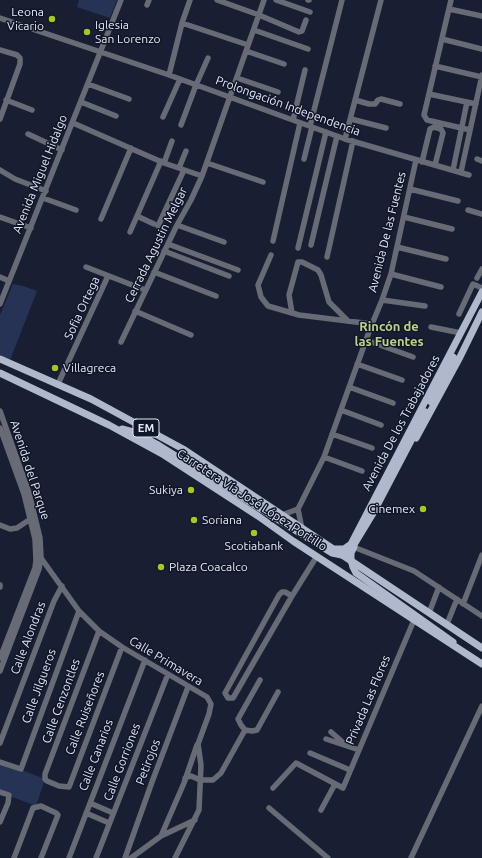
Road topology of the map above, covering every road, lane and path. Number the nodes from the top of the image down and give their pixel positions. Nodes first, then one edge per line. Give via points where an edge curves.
1 (121, 0) edge
2 (190, 0) edge
3 (218, 0) edge
4 (264, 0) edge
5 (276, 0) edge
6 (342, 0) edge
7 (381, 0) edge
8 (451, 0) edge
9 (449, 9) junction
10 (310, 12) dead end
11 (259, 15) junction
12 (482, 16) edge
13 (0, 18) edge
14 (306, 20) dead end
15 (182, 23) junction
16 (254, 30) junction
17 (442, 39) junction
18 (247, 48) junction
19 (308, 49) dead end
20 (482, 49) edge
21 (0, 50) edge
22 (100, 52) junction
23 (208, 58) dead end
24 (284, 64) dead end
25 (435, 66) junction
26 (305, 70) dead end
27 (169, 75) junction
28 (482, 76) edge
29 (237, 78) junction
30 (180, 79) junction
31 (88, 84) junction
32 (196, 85) junction
33 (278, 92) dead end
34 (429, 94) junction
35 (231, 97) junction
36 (129, 99) dead end
37 (6, 100) junction
38 (355, 100) junction
39 (81, 102) junction
40 (467, 102) junction
41 (400, 104) dead end
42 (476, 104) junction
43 (32, 110) dead end
44 (116, 116) dead end
45 (163, 117) dead end
46 (0, 119) edge
47 (351, 119) junction
48 (293, 120) junction
49 (73, 123) junction
50 (300, 123) junction
51 (181, 125) dead end
52 (311, 126) junction
53 (386, 128) dead end
54 (462, 128) junction
55 (470, 130) junction
56 (326, 132) junction
57 (28, 134) dead end
58 (337, 136) junction
59 (346, 139) junction
60 (172, 141) dead end
61 (353, 141) junction
62 (131, 148) junction
63 (62, 150) junction
64 (186, 151) dead end
65 (304, 158) dead end
66 (419, 161) junction
67 (162, 162) junction
68 (207, 163) junction
69 (435, 165) junction
70 (182, 169) junction
71 (0, 170) edge
72 (453, 170) junction
73 (461, 172) junction
74 (469, 174) dead end
75 (202, 176) junction
76 (263, 182) dead end
77 (410, 189) junction
78 (46, 191) junction
79 (43, 198) junction
80 (458, 201) dead end
81 (76, 210) dead end
82 (468, 210) dead end
83 (482, 214) edge
84 (137, 216) junction
85 (0, 217) edge
86 (404, 217) junction
87 (101, 219) dead end
88 (177, 225) junction
89 (31, 228) junction
90 (452, 229) dead end
91 (130, 232) dead end
92 (224, 242) dead end
93 (273, 242) dead end
94 (168, 244) junction
95 (311, 245) dead end
96 (397, 247) junction
97 (298, 248) dead end
98 (164, 251) junction
99 (271, 255) dead end
100 (327, 257) dead end
101 (446, 259) dead end
102 (86, 267) dead end
103 (482, 269) edge
104 (238, 270) dead end
105 (154, 272) junction
106 (391, 274) junction
107 (0, 276) edge
108 (108, 276) junction
109 (229, 276) dead end
110 (477, 278) dead end
111 (9, 281) junction
112 (441, 287) dead end
113 (482, 288) edge
114 (145, 290) junction
115 (482, 292) edge
116 (216, 296) dead end
117 (382, 300) junction
118 (0, 304) edge
119 (425, 306) dead end
120 (482, 307) edge
121 (135, 311) junction
122 (482, 312) edge
123 (292, 313) junction
124 (460, 314) dead end
125 (348, 322) junction
126 (372, 324) junction
127 (430, 327) dead end
128 (461, 333) junction
129 (191, 335) dead end
130 (366, 340) junction
131 (121, 342) dead end
132 (413, 357) dead end
133 (0, 359) edge
134 (357, 364) junction
135 (0, 373) edge
136 (402, 380) dead end
137 (58, 384) junction
138 (349, 387) junction
139 (393, 403) dead end
140 (424, 404) junction
141 (341, 410) junction
142 (0, 411) edge
143 (381, 425) dead end
144 (109, 426) junction
145 (0, 428) edge
146 (332, 434) junction
147 (372, 448) dead end
148 (324, 457) junction
149 (362, 471) dead end
150 (298, 509) junction
151 (282, 515) junction
152 (32, 518) junction
153 (0, 525) edge
154 (302, 529) junction
155 (330, 547) junction
156 (352, 547) junction
157 (36, 550) junction
158 (482, 555) edge
159 (318, 556) junction
160 (41, 557) junction
161 (360, 567) junction
162 (62, 586) junction
163 (439, 587) junction
164 (292, 596) junction
165 (457, 599) junction
166 (463, 604) junction
167 (79, 611) junction
168 (429, 613) junction
169 (482, 616) edge
170 (414, 620) junction
171 (447, 624) junction
172 (99, 631) junction
173 (122, 647) junction
174 (482, 648) edge
175 (0, 658) edge
176 (145, 660) junction
177 (482, 664) edge
178 (0, 672) edge
179 (168, 674) junction
180 (260, 680) dead end
181 (188, 687) junction
182 (278, 692) dead end
183 (482, 706) edge
184 (244, 730) junction
185 (331, 732) dead end
186 (326, 739) dead end
187 (0, 743) edge
188 (198, 744) junction
189 (347, 745) junction
190 (359, 750) junction
191 (310, 754) dead end
192 (0, 762) edge
193 (350, 770) junction
194 (185, 778) junction
195 (200, 780) junction
196 (335, 784) junction
197 (69, 787) joint
198 (273, 788) dead end
199 (0, 792) edge
200 (90, 803) junction
201 (269, 808) dead end
202 (321, 810) dead end
203 (86, 813) junction
204 (114, 813) junction
205 (195, 820) junction
206 (0, 822) edge
207 (109, 823) junction
208 (167, 823) junction
209 (170, 832) junction
210 (161, 836) junction
211 (129, 846) junction
212 (133, 857) edge
213 (14, 858) edge
214 (41, 858) edge
215 (69, 858) edge
216 (96, 858) edge
217 (125, 858) edge
218 (175, 858) edge
219 (328, 858) edge
220 (411, 858) edge

1 - 22 street, Avenida Miguel Hidalgo
2 - 15 street
3 - 11 street
4 - 11 street, Cerrada Agustin Melgar
5 - 10 street
6 - 52 street
7 - 38 street
8 - 9 street
9 - 12 street
9 - 17 street
11 - 14 street via 300,32
11 - 16 street, Cerrada Agustin Melgar
13 - 22 street, Prolongación Independencia
15 - 18 street
15 - 27 street
16 - 18 street, Cerrada Agustin Melgar
16 - 19 street
17 - 20 street
17 - 25 street
18 - 24 street
18 - 29 street, Cerrada Agustin Melgar
21 - 37 street via 20,58
22 - 27 street, Prolongación Independencia
22 - 31 street, Avenida Miguel Hidalgo
23 - 32 street
25 - 28 street
25 - 34 street
26 - 48 street
27 - 30 street, Prolongación Independencia
28 - 42 street
29 - 33 street
29 - 35 street, Cerrada Agustin Melgar
30 - 32 street, Prolongación Independencia
30 - 45 street
31 - 36 street
31 - 39 street, Avenida Miguel Hidalgo
32 - 35 street, Prolongación Independencia
32 - 51 street
34 - 40 street
34 - 54 street via 425,118
35 - 48 street, Prolongación Independencia
35 - 68 street, Cerrada Agustin Melgar
37 - 43 street
37 - 46 street
38 - 41 street via 375,104 381,99
38 - 47 street
39 - 44 street
39 - 49 street, Avenida Miguel Hidalgo
40 - 42 street
40 - 54 street
42 - 55 street
47 - 53 street
47 - 59 street
48 - 50 street, Prolongación Independencia
49 - 62 street
49 - 63 street, Avenida Miguel Hidalgo
50 - 52 street, Prolongación Independencia
50 - 93 street
52 - 56 street, Prolongación Independencia
52 - 65 street
54 - 55 street
54 - 72 street
55 - 73 street
56 - 58 street, Prolongación Independencia
56 - 97 street
57 - 63 street
58 - 59 street, Prolongación Independencia
58 - 95 street
59 - 61 street, Prolongación Independencia
60 - 67 street
61 - 66 street, Prolongación Independencia
61 - 100 street
62 - 67 street
62 - 87 street
63 - 78 street, Avenida Miguel Hidalgo
64 - 70 street
66 - 69 street, Prolongación Independencia
66 - 69 street, Avenida De las Fuentes via 430,129 434,127 441,129 443,133
66 - 77 street, Avenida De las Fuentes
67 - 70 street
67 - 84 street
68 - 75 street, Cerrada Agustin Melgar
68 - 76 street
69 - 72 street, Prolongación Independencia
70 - 75 street
70 - 84 street via 156,225
71 - 78 street
72 - 73 street, Prolongación Independencia
73 - 74 street, Prolongación Independencia
75 - 88 street, Cerrada Agustin Melgar
77 - 80 street
77 - 86 street, Avenida De las Fuentes
78 - 79 street, Avenida Miguel Hidalgo
79 - 81 street
79 - 89 street, Avenida Miguel Hidalgo
82 - 83 street
84 - 91 street
85 - 89 street
86 - 90 street
86 - 96 street, Avenida De las Fuentes
88 - 92 street
88 - 94 street, Cerrada Agustin Melgar
89 - 111 street, Avenida Miguel Hidalgo
94 - 98 street, Cerrada Agustin Melgar
94 - 104 street
96 - 101 street
96 - 106 street, Avenida De las Fuentes
98 - 105 street, Cerrada Agustin Melgar
98 - 109 street
99 - 123 street via 258,285 261,297 268,306
102 - 108 street
103 - 110 street
105 - 114 street, Cerrada Agustin Melgar
105 - 116 street
106 - 112 street
106 - 117 street, Avenida De las Fuentes
107 - 111 street
108 - 114 street, Sofia Ortega
108 - 137 street, Sofia Ortega
111 - 118 street, Avenida Miguel Hidalgo
113 - 124 street via 473,284
114 - 121 street, Cerrada Agustin Melgar
115 - 128 main road, Avenida De los Trabajadores
117 - 119 street
117 - 126 street, Avenida De las Fuentes
120 - 144 main road, bridge via 474,316 372,515 346,554 332,553 137,433
121 - 129 street, Cerrada Agustin Melgar
121 - 131 street
122 - 156 main road, Avenida De los Trabajadores via 460,357
123 - 125 street
123 - 125 street via 289,295 298,262 302,262 318,270 329,302
125 - 126 street
126 - 130 street, Avenida De las Fuentes
127 - 128 street
128 - 140 main road, Avenida De los Trabajadores
130 - 132 street
130 - 134 street, Avenida De las Fuentes
133 - 137 main road, Carretera Vía José López Portillo / EM
134 - 136 street
134 - 138 street, Avenida De las Fuentes
135 - 144 main road, Carretera Vía José López Portillo / EM
137 - 151 main road, Carretera Vía José López Portillo / EM via 184,449
138 - 139 street
138 - 141 street, Avenida De las Fuentes
140 - 156 main road, Avenida De los Trabajadores
140 - 177 main road, bridge via 354,546 351,560 353,567 362,577
141 - 143 street
141 - 146 street, Avenida De las Fuentes
142 - 152 street, Avenida del Parque via 29,493
144 - 159 main road, Carretera Vía José López Portillo / EM via 164,455
145 - 152 street, Avenida del Parque
146 - 147 street
146 - 148 street, Avenida De las Fuentes
148 - 149 street
148 - 150 street, Avenida De las Fuentes
150 - 151 street
150 - 154 street
151 - 154 main road, Carretera Vía José López Portillo / EM
152 - 153 street via 17,528 10,529
152 - 157 street, Avenida del Parque
152 - 160 street, Avenida del Parque via 40,538
154 - 155 main road, Carretera Vía José López Portillo / EM
155 - 156 main road via 339,550
155 - 161 main road, Carretera Vía José López Portillo / EM
156 - 161 main road
156 - 163 street via 414,571
157 - 160 street, Calle Primavera
157 - 175 street, Avenida del Parque via 35,568
158 - 166 street
159 - 164 street
159 - 170 main road, Carretera Vía José López Portillo / EM
160 - 162 street, Calle Primavera
160 - 178 street, Avenida del Parque via 39,569
161 - 168 main road, Carretera Vía José López Portillo / EM
162 - 167 street, Calle Primavera
162 - 187 street, Calle Alondras
163 - 165 street
163 - 168 street
164 - 164 street via 232,698 228,698 224,693 279,595 285,592
165 - 166 street
165 - 171 street
166 - 169 street
167 - 172 street, Calle Primavera
167 - 192 street, Calle Jilgueros via 21,769
168 - 171 main road, Carretera Vía José López Portillo / EM
170 - 177 main road, Carretera Vía José López Portillo / EM
170 - 190 street, Privada Las Flores
171 - 174 main road, Carretera Vía José López Portillo / EM
172 - 173 street, Calle Primavera
172 - 197 street, Calle Cenzontles via 45,774 45,779 59,786
173 - 176 street, Calle Primavera
173 - 197 street, Calle Ruiseñores
176 - 179 street, Calle Primavera
176 - 200 street, Calle Canarios
179 - 181 street, Calle Primavera
179 - 204 street, Calle Gorriones
180 - 184 street via 238,719
181 - 188 street, Calle Primavera via 207,697 210,704 210,714
181 - 211 street, Petirojos
182 - 184 street via 257,730
183 - 220 street
184 - 195 street via 221,773 213,780
185 - 189 street
186 - 189 street
188 - 194 street, Calle Primavera
188 - 195 street
189 - 190 street
190 - 193 street, Privada Las Flores
191 - 193 street
193 - 196 street, Privada Las Flores via 343,788
194 - 195 street via 191,776
194 - 208 street, Calle Primavera
195 - 205 street via 199,810
196 - 198 street via 296,763
196 - 202 street
199 - 206 street via 9,795
200 - 203 street, Calle Canarios
200 - 204 street
201 - 219 street
203 - 207 street
203 - 215 street, Calle Canarios
204 - 207 street, Calle Gorriones
205 - 209 street
205 - 218 street
207 - 216 street, Calle Gorriones
208 - 209 street
208 - 210 street, Calle Primavera
209 - 210 street
210 - 212 street
211 - 212 street
211 - 217 street, Petirojos
213 - 214 street via 33,808 41,806 58,815

